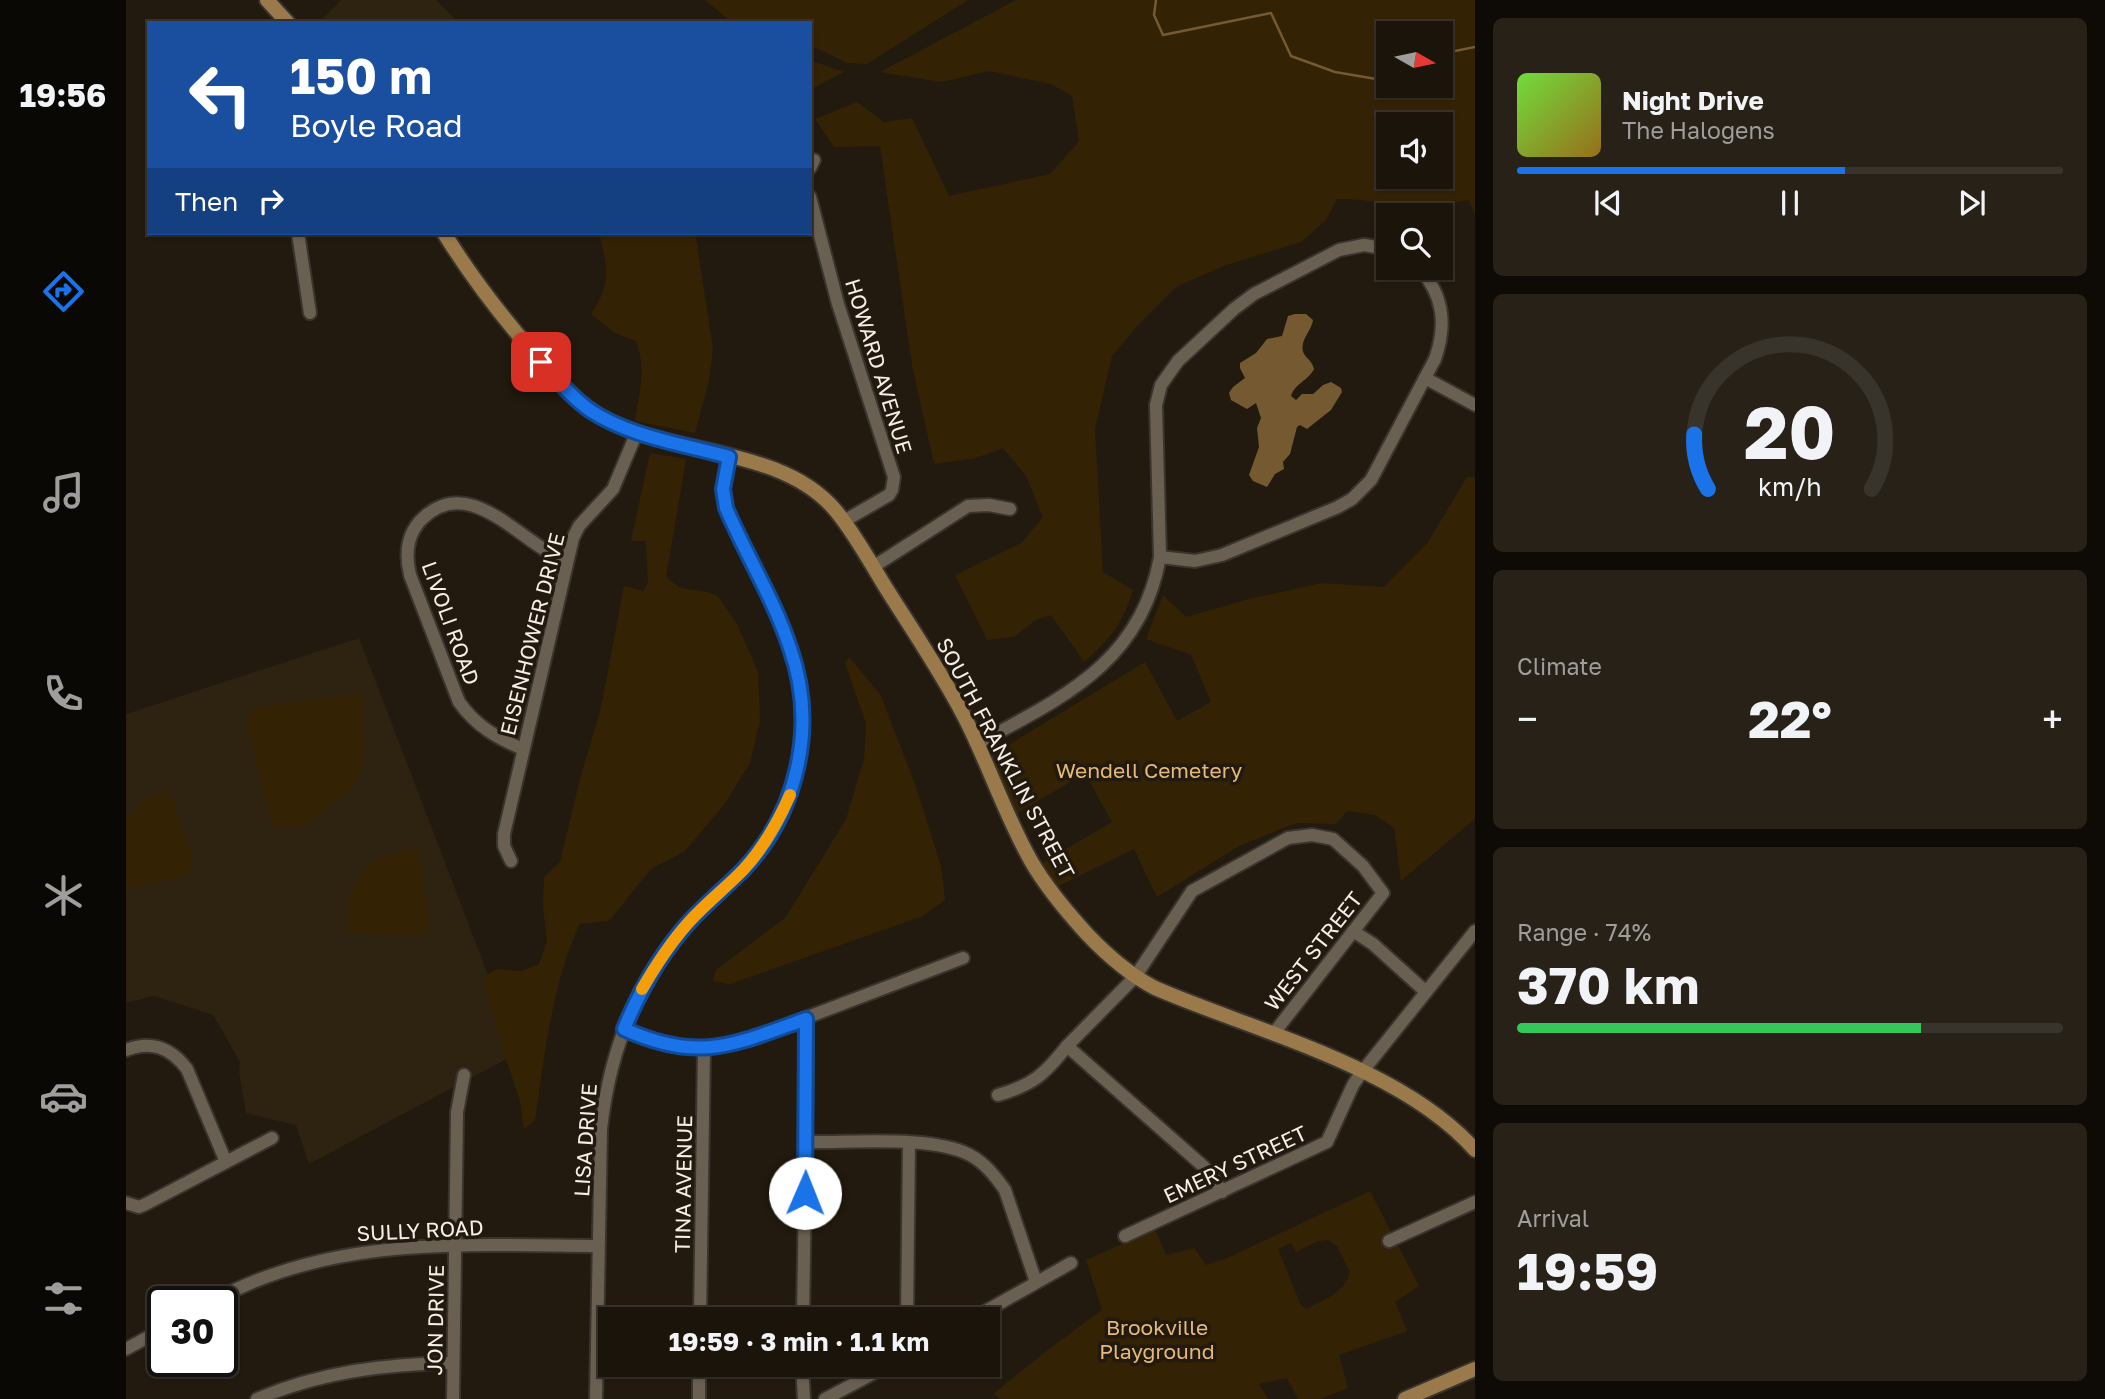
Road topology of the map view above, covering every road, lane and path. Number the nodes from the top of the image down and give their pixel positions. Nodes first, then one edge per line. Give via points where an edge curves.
1 (267, 0) edge
2 (286, 21) edge
3 (812, 205) edge
4 (298, 235) edge
5 (445, 235) edge
6 (1376, 247) edge
7 (1430, 280) edge
8 (310, 313) dead end
9 (1425, 378) junction
10 (1475, 405) edge
11 (637, 432) junction
12 (729, 457) junction
13 (1010, 509) dead end
14 (844, 521) junction
15 (1160, 557) junction
16 (567, 561) junction
17 (873, 567) junction
18 (977, 744) junction
19 (523, 749) junction
20 (511, 861) dead end
21 (1353, 931) junction
22 (1475, 931) edge
23 (963, 958) dead end
24 (1135, 977) junction
25 (1425, 991) junction
26 (806, 1019) junction
27 (624, 1029) junction
28 (1274, 1034) junction
29 (1067, 1046) junction
30 (126, 1049) edge
31 (704, 1049) junction
32 (1362, 1072) junction
33 (464, 1075) dead end
34 (998, 1095) dead end
35 (272, 1138) dead end
36 (806, 1142) junction
37 (909, 1143) junction
38 (1474, 1148) edge
39 (226, 1162) junction
40 (1222, 1192) junction
41 (1475, 1202) edge
42 (126, 1203) edge
43 (1125, 1236) dead end
44 (1389, 1241) dead end
45 (455, 1246) junction
46 (598, 1247) junction
47 (1071, 1263) dead end
48 (1036, 1282) junction
49 (238, 1289) edge
50 (700, 1307) edge
51 (803, 1307) edge
52 (907, 1307) edge
53 (993, 1307) edge
54 (147, 1338) edge
55 (126, 1349) edge
56 (453, 1363) junction
57 (1475, 1369) edge
58 (699, 1377) edge
59 (803, 1377) edge
60 (867, 1377) edge
61 (257, 1399) edge
62 (453, 1399) edge
63 (596, 1399) edge
64 (699, 1399) edge
65 (804, 1399) edge
66 (825, 1399) edge
67 (1405, 1399) edge

1 - 2 main road
3 - 14 street, HOWARD AVENUE via 838,304 894,477 888,495
4 - 8 street
5 - 11 main road, SOUTH FRANKLIN STREET via 487,298 560,383 590,411
6 - 15 street via 1339,250 1262,289 1234,309 1168,373 1156,405
7 - 9 street via 1443,313 1441,344
9 - 10 street
9 - 15 street via 1371,480 1352,499 1222,555 1195,561
11 - 12 main road, SOUTH FRANKLIN STREET
11 - 16 street, EISENHOWER DRIVE via 613,489 579,526
12 - 14 main road, SOUTH FRANKLIN STREET via 796,479 830,504
12 - 27 street, LISA DRIVE via 723,489 726,508 784,630 797,671 803,710 800,758 790,795 771,833 744,869 670,946 642,988
13 - 17 street via 968,506
14 - 17 main road, SOUTH FRANKLIN STREET
15 - 18 street via 1146,606 1120,649 1077,686
16 - 19 street, EISENHOWER DRIVE
16 - 19 street, LIVOLI ROAD via 468,503 430,512 410,538 410,575 459,702 488,732
17 - 18 main road, SOUTH FRANKLIN STREET via 947,684
18 - 24 main road, SOUTH FRANKLIN STREET via 1044,881 1100,947
19 - 20 street, EISENHOWER DRIVE via 504,834
21 - 24 street, WEST STREET via 1383,893 1363,866 1333,839 1312,835 1288,838 1192,891
21 - 25 street
21 - 28 street, WEST STREET
22 - 25 street, EMERY STREET
23 - 26 street
24 - 28 main road, SOUTH FRANKLIN STREET
24 - 29 street
25 - 32 street, EMERY STREET
26 - 31 street
26 - 36 street
27 - 31 street via 660,1043
27 - 46 street, LISA DRIVE via 604,1103
28 - 32 main road, SOUTH FRANKLIN STREET
29 - 34 street via 1045,1073
29 - 40 street via 1202,1166
30 - 39 street via 153,1045 177,1056 187,1069
31 - 50 street, TINA AVENUE
32 - 38 main road, SOUTH FRANKLIN STREET via 1428,1108
32 - 40 street, EMERY STREET via 1327,1142
33 - 45 street, JON DRIVE via 457,1112
35 - 39 street
36 - 37 street
36 - 51 street
37 - 48 street via 955,1149 978,1160 996,1177 1011,1204
37 - 52 street
39 - 42 street via 146,1204
40 - 43 street, EMERY STREET
41 - 44 street
45 - 46 street, SULLY ROAD
45 - 49 street, SULLY ROAD via 388,1248 323,1259
45 - 56 street, JON DRIVE
46 - 63 street, LISA DRIVE
47 - 48 street
48 - 53 street
54 - 55 street
56 - 61 street via 355,1370 298,1383
56 - 62 street, JON DRIVE
57 - 67 main road
58 - 64 street
59 - 65 street
60 - 66 street

